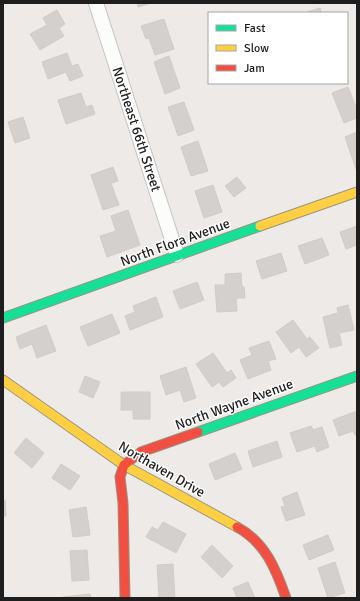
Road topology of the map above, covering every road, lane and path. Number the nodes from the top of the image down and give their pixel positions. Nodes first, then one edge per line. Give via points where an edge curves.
1 (96, 3) edge
2 (357, 192) edge
3 (177, 256) junction
4 (3, 318) edge
5 (357, 376) edge
6 (3, 380) edge
7 (124, 465) junction
8 (125, 598) edge
9 (286, 598) edge

1 - 3 street, Northeast 66th Street
2 - 3 street, North Flora Avenue
3 - 4 street, North Flora Avenue
5 - 7 street, North Wayne Avenue via 141,452
6 - 7 street, Northaven Drive
7 - 8 street via 120,477
7 - 9 street, Northaven Drive via 241,529 254,539 275,566

